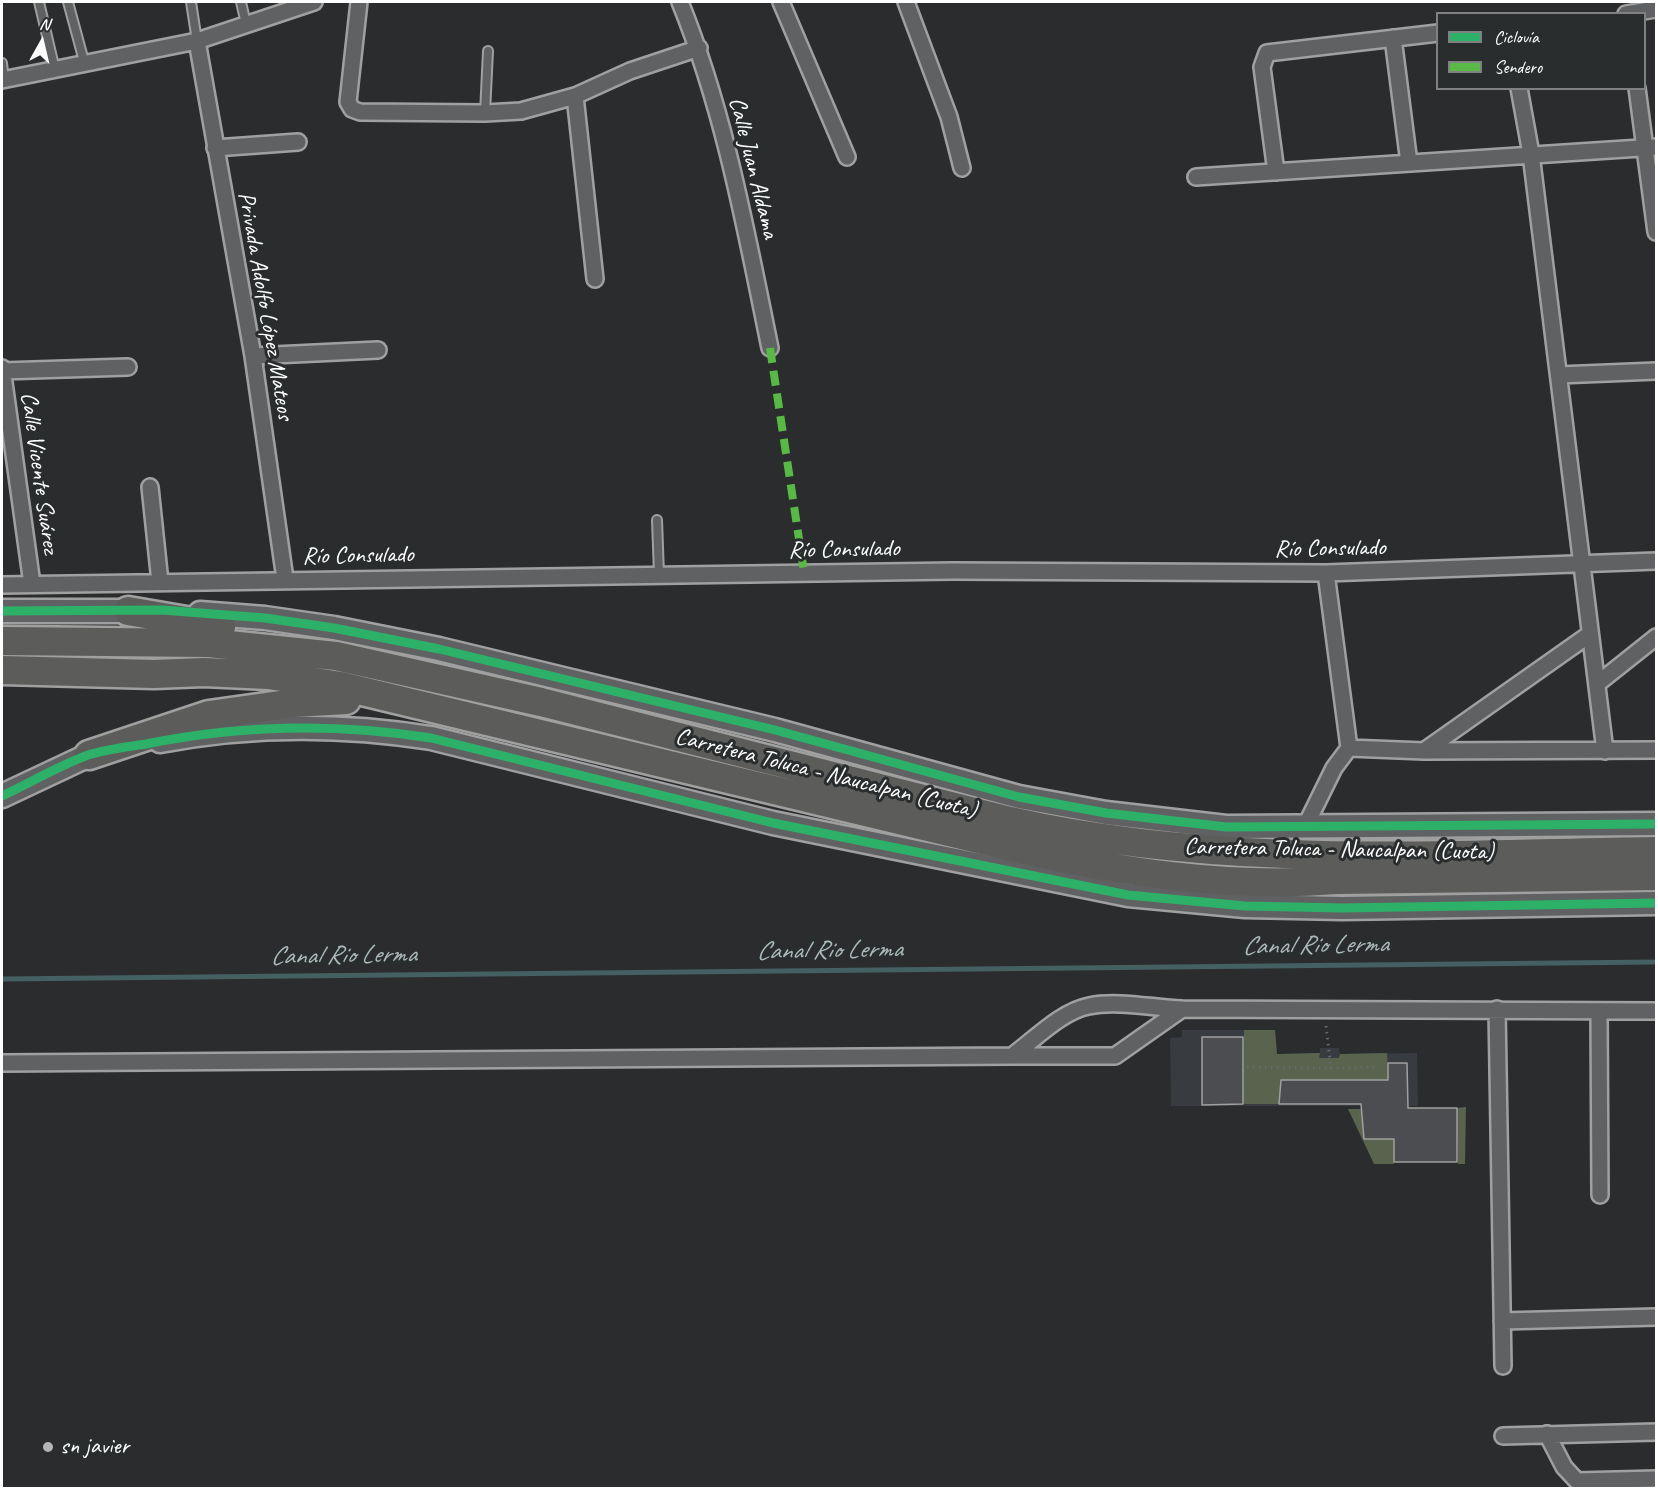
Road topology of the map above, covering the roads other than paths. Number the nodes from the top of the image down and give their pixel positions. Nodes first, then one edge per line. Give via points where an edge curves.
1 (39, 2) edge
2 (68, 2) edge
3 (190, 2) edge
4 (241, 2) edge
5 (314, 2) edge
6 (359, 2) edge
7 (680, 2) edge
8 (781, 2) edge
9 (906, 2) edge
10 (1656, 9) edge
11 (1638, 12) edge
12 (246, 24) junction
13 (1436, 33) edge
14 (1393, 38) junction
15 (197, 41) junction
16 (699, 48) junction
17 (488, 51) dead end
18 (2, 63) edge
19 (85, 65) junction
20 (55, 71) junction
21 (3, 80) edge
22 (1519, 90) edge
23 (1638, 90) edge
24 (575, 96) junction
25 (485, 113) junction
26 (298, 142) dead end
27 (215, 148) junction
28 (1652, 148) edge
29 (1531, 154) junction
30 (847, 157) dead end
31 (1409, 163) junction
32 (962, 168) dead end
33 (1276, 172) junction
34 (1196, 177) dead end
35 (1656, 232) edge
36 (595, 279) dead end
37 (770, 348) dead end
38 (378, 350) dead end
39 (253, 356) junction
40 (128, 367) dead end
41 (2, 370) edge
42 (1656, 371) edge
43 (1559, 375) junction
44 (150, 487) dead end
45 (657, 520) dead end
46 (1656, 561) edge
47 (1581, 562) junction
48 (1326, 573) junction
49 (659, 574) junction
50 (285, 579) junction
51 (160, 582) junction
52 (32, 584) junction
53 (2, 585) edge
54 (2, 611) edge
55 (128, 611) junction
56 (1590, 634) junction
57 (1656, 637) edge
58 (2, 641) edge
59 (2, 670) edge
60 (426, 675) junction
61 (1597, 684) junction
62 (384, 698) junction
63 (1349, 748) junction
64 (1656, 750) edge
65 (1424, 751) junction
66 (1605, 751) junction
67 (88, 755) junction
68 (2, 796) edge
69 (1656, 824) edge
70 (1304, 829) junction
71 (1656, 851) edge
72 (1656, 876) edge
73 (1656, 903) edge
74 (1182, 1010) junction
75 (1497, 1010) junction
76 (1599, 1011) junction
77 (1656, 1011) edge
78 (1012, 1056) junction
79 (2, 1063) edge
80 (1600, 1195) dead end
81 (1656, 1317) edge
82 (1502, 1321) junction
83 (1503, 1366) dead end
84 (1656, 1432) edge
85 (1547, 1434) junction
86 (1503, 1436) dead end
87 (1656, 1479) edge

1 - 20 lane
2 - 19 lane
3 - 15 lane
4 - 12 lane
5 - 12 street
6 - 25 street via 348,102 352,109
7 - 16 street, Calle Juan Aldama
8 - 30 street
9 - 32 street via 949,117
10 - 11 street
12 - 15 street
13 - 14 street
14 - 31 street
14 - 33 street via 1267,53 1262,67
15 - 19 street
15 - 27 street, Privada Adolfo López Mateos
16 - 24 street via 630,71
16 - 37 street, Calle Juan Aldama via 732,165
17 - 25 lane
18 - 21 lane
19 - 20 street
20 - 21 street
22 - 29 street
23 - 28 street
24 - 25 street via 521,111
24 - 36 street
26 - 27 street
27 - 39 street, Privada Adolfo López Mateos
28 - 29 street
28 - 35 street
29 - 31 street
29 - 43 street
31 - 33 street
33 - 34 street
38 - 39 street
39 - 50 street, Privada Adolfo López Mateos
40 - 41 street
41 - 52 street, Calle Vicente Suárez
42 - 43 street
43 - 47 street
44 - 51 street
45 - 49 lane
46 - 47 street, Río Consulado
47 - 48 street, Río Consulado
47 - 56 street
48 - 49 street, Río Consulado
48 - 63 street
49 - 50 street, Río Consulado
50 - 51 street, Río Consulado
51 - 52 street, Río Consulado
52 - 53 street, Río Consulado
54 - 55 street
55 - 60 highway via 371,649
55 - 70 street via 265,618 334,628 439,649 775,730 1019,797 1106,813 1226,827
56 - 61 street
56 - 65 street
57 - 61 street
58 - 60 highway, Carretera Toluca - Naucalpan (Cuota) via 260,646 336,656
59 - 62 highway, Carretera Toluca - Naucalpan (Cuota) via 268,675 341,686
60 - 71 highway, Carretera Toluca - Naucalpan (Cuota) via 752,754 852,783 1076,835 1162,847 1276,854
61 - 66 street
62 - 67 highway via 294,703 209,715
62 - 72 highway, Carretera Toluca - Naucalpan (Cuota) via 499,722 1015,848 1131,869 1298,883
63 - 65 street
63 - 70 street via 1334,768
64 - 66 street
65 - 66 street
67 - 68 street
67 - 73 street via 246,729 385,731 431,738 773,823 1128,895 1245,906 1331,908
69 - 70 street
74 - 75 street
74 - 78 street via 1116,1056
74 - 78 street via 1088,1006 1071,1013
75 - 76 street
75 - 82 street
76 - 77 street
76 - 80 street
78 - 79 street
81 - 82 street
82 - 83 street
84 - 85 street
85 - 86 street
85 - 87 street via 1564,1467 1577,1481

